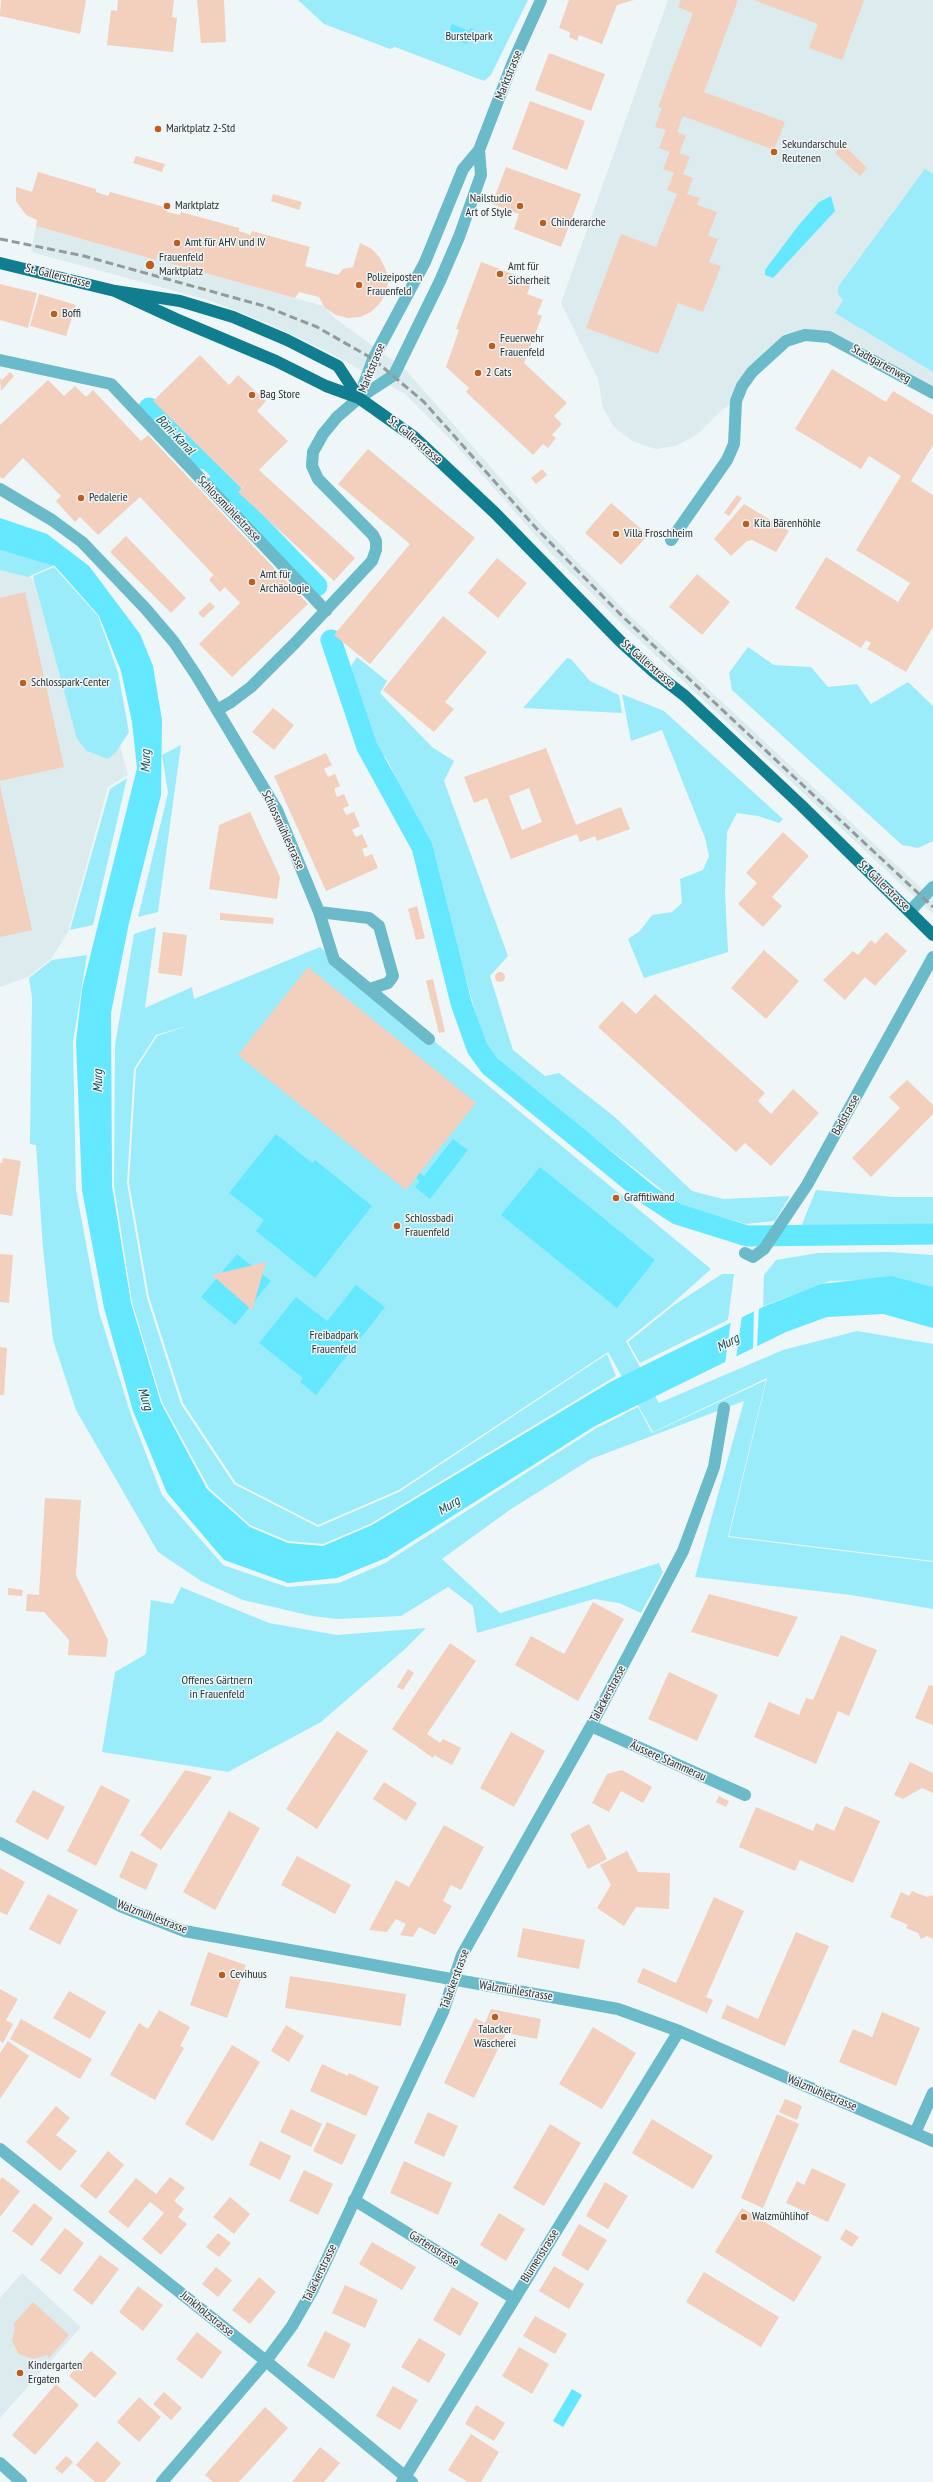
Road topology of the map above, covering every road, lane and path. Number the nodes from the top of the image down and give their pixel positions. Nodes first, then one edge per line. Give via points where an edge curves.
1 (541, 0) edge
2 (479, 150) junction
3 (0, 263) edge
4 (116, 291) junction
5 (0, 360) edge
6 (933, 393) edge
7 (360, 398) junction
8 (0, 490) edge
9 (671, 540) dead end
10 (326, 611) junction
11 (217, 710) junction
12 (933, 887) edge
13 (910, 911) junction
14 (319, 912) junction
15 (933, 935) edge
16 (933, 957) edge
17 (370, 989) junction
18 (429, 1039) dead end
19 (745, 1254) dead end
20 (724, 1408) dead end
21 (591, 1726) junction
22 (745, 1795) dead end
23 (0, 1843) edge
24 (455, 1981) junction
25 (679, 2031) junction
26 (933, 2093) edge
27 (915, 2133) junction
28 (933, 2141) edge
29 (0, 2148) edge
30 (354, 2200) junction
31 (513, 2298) junction
32 (266, 2361) junction
33 (0, 2463) edge
34 (407, 2480) edge
35 (21, 2482) edge
36 (162, 2482) edge

1 - 2 street, Marktstrasse via 513,62
2 - 7 street, Marktstrasse via 463,169 424,262 373,359
2 - 7 street, Marktstrasse via 481,174 459,237 419,327 394,375
3 - 4 main road, St. Gallerstrasse
4 - 7 main road, St. Gallerstrasse via 176,320 276,360 326,386
4 - 7 main road, St. Gallerstrasse via 203,307 287,340 338,366
5 - 10 street, Schlossmühlestrasse via 110,384
6 - 9 street, Stadtgartenweg via 829,337 805,335 786,341 752,372 742,386 736,401 734,444 727,460
7 - 10 street via 337,417 323,434 314,448 312,466 322,484 373,534 376,550 365,570
7 - 13 main road, St. Gallerstrasse via 414,437 457,476 620,641 685,696
8 - 11 street, Schlossmühlestrasse via 52,520 96,554 174,642
10 - 11 street via 251,687
11 - 14 street, Schlossmühlestrasse via 277,810
12 - 13 street
13 - 15 main road, St. Gallerstrasse
14 - 17 street, Schlossmühlestrasse via 334,960
14 - 17 street via 369,918 379,926 393,976 388,983
16 - 19 street, Badstrasse via 820,1162 767,1244 753,1257
17 - 18 street, Schlossmühlestrasse
20 - 21 street, Talackerstrasse via 714,1467 683,1551
21 - 22 street, Äussere Stammerau
21 - 24 street, Talackerstrasse via 462,1955
23 - 24 street, Walzmühlestrasse via 122,1907 184,1931
24 - 25 street, Walzmühlestrasse via 618,2009
24 - 30 street, Talackerstrasse via 443,2012
25 - 27 street, Walzmühlestrasse
25 - 31 street, Blumenstrasse
26 - 27 street
27 - 28 street, Walzmühlestrasse
29 - 32 street, Junkholzstrasse
30 - 31 street, Gartenstrasse
30 - 32 street, Talackerstrasse via 312,2291 292,2326
31 - 34 street, Blumenstrasse
32 - 34 street, Junkholzstrasse
32 - 36 street, Talackerstrasse
33 - 35 street

